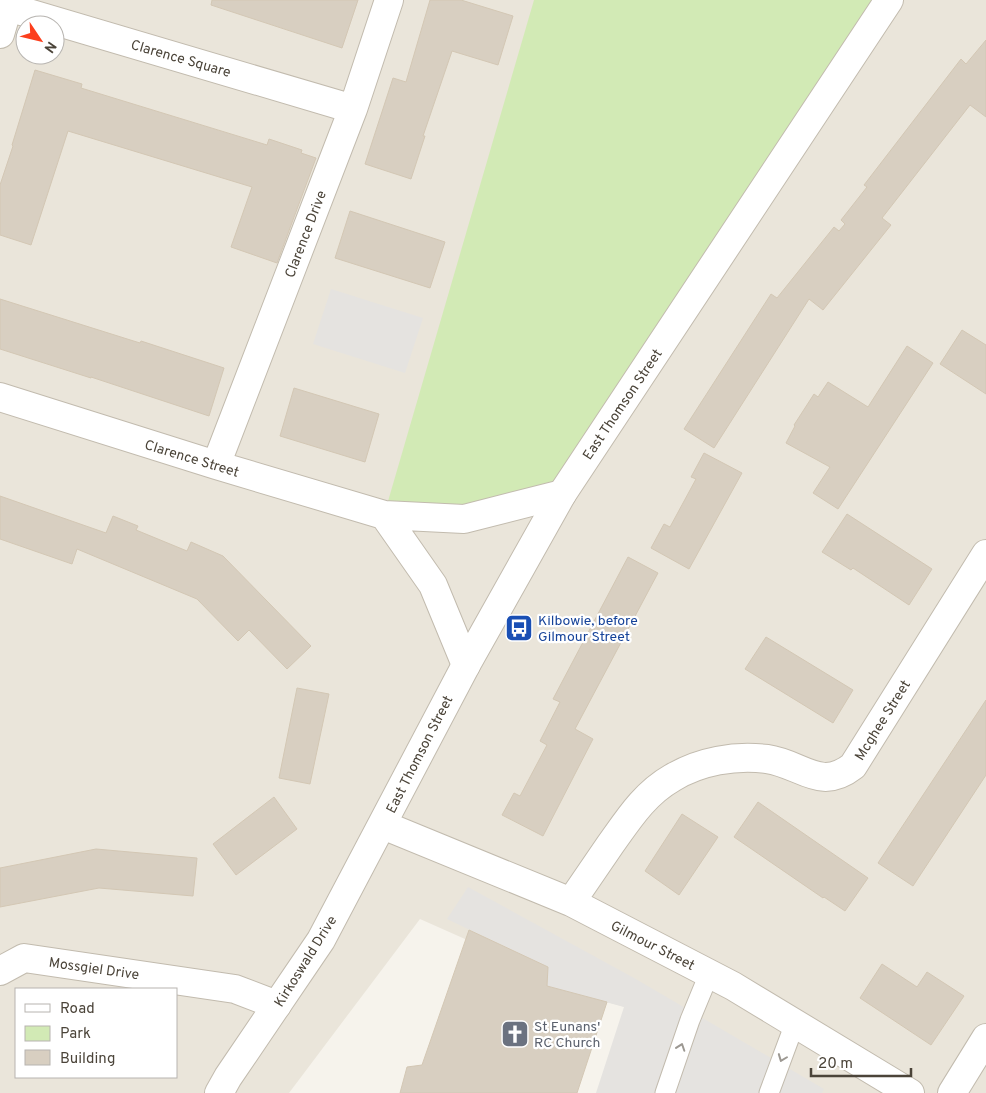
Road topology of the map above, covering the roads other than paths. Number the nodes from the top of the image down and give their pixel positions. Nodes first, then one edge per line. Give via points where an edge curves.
1 (389, 0) edge
2 (890, 0) edge
3 (9, 4) edge
4 (0, 34) edge
5 (353, 109) junction
6 (0, 397) edge
7 (216, 466) junction
8 (562, 494) junction
9 (384, 515) junction
10 (986, 554) edge
11 (466, 665) junction
12 (383, 825) junction
13 (571, 902) junction
14 (0, 971) edge
15 (709, 974) junction
16 (278, 1005) junction
17 (795, 1024) junction
18 (986, 1038) edge
19 (219, 1093) edge
20 (665, 1093) edge
21 (769, 1093) edge
22 (910, 1093) edge
23 (952, 1093) edge

1 - 5 street, Clarence Drive
2 - 8 street, East Thomson Street
3 - 4 street
3 - 5 street, Clarence Square
5 - 7 street, Clarence Drive
6 - 7 street, Clarence Street
7 - 9 street, Clarence Street
8 - 9 street, Clarence Street via 464,519
8 - 11 street, East Thomson Street
9 - 11 street via 433,585
10 - 13 street, Mcghee Street via 853,766 843,774 823,778 768,759 744,758 719,760 672,778 633,812
11 - 12 street, East Thomson Street
12 - 13 street, Gilmour Street
12 - 16 street, Kirkoswald Drive via 322,940
13 - 15 street, Gilmour Street
14 - 16 street, Mossgiel Drive via 24,958 235,989
15 - 17 street, Gilmour Street
20 -> 15 lane
16 - 19 street, Kirkoswald Drive
17 -> 21 lane
17 - 22 street, Gilmour Street
18 - 23 street

